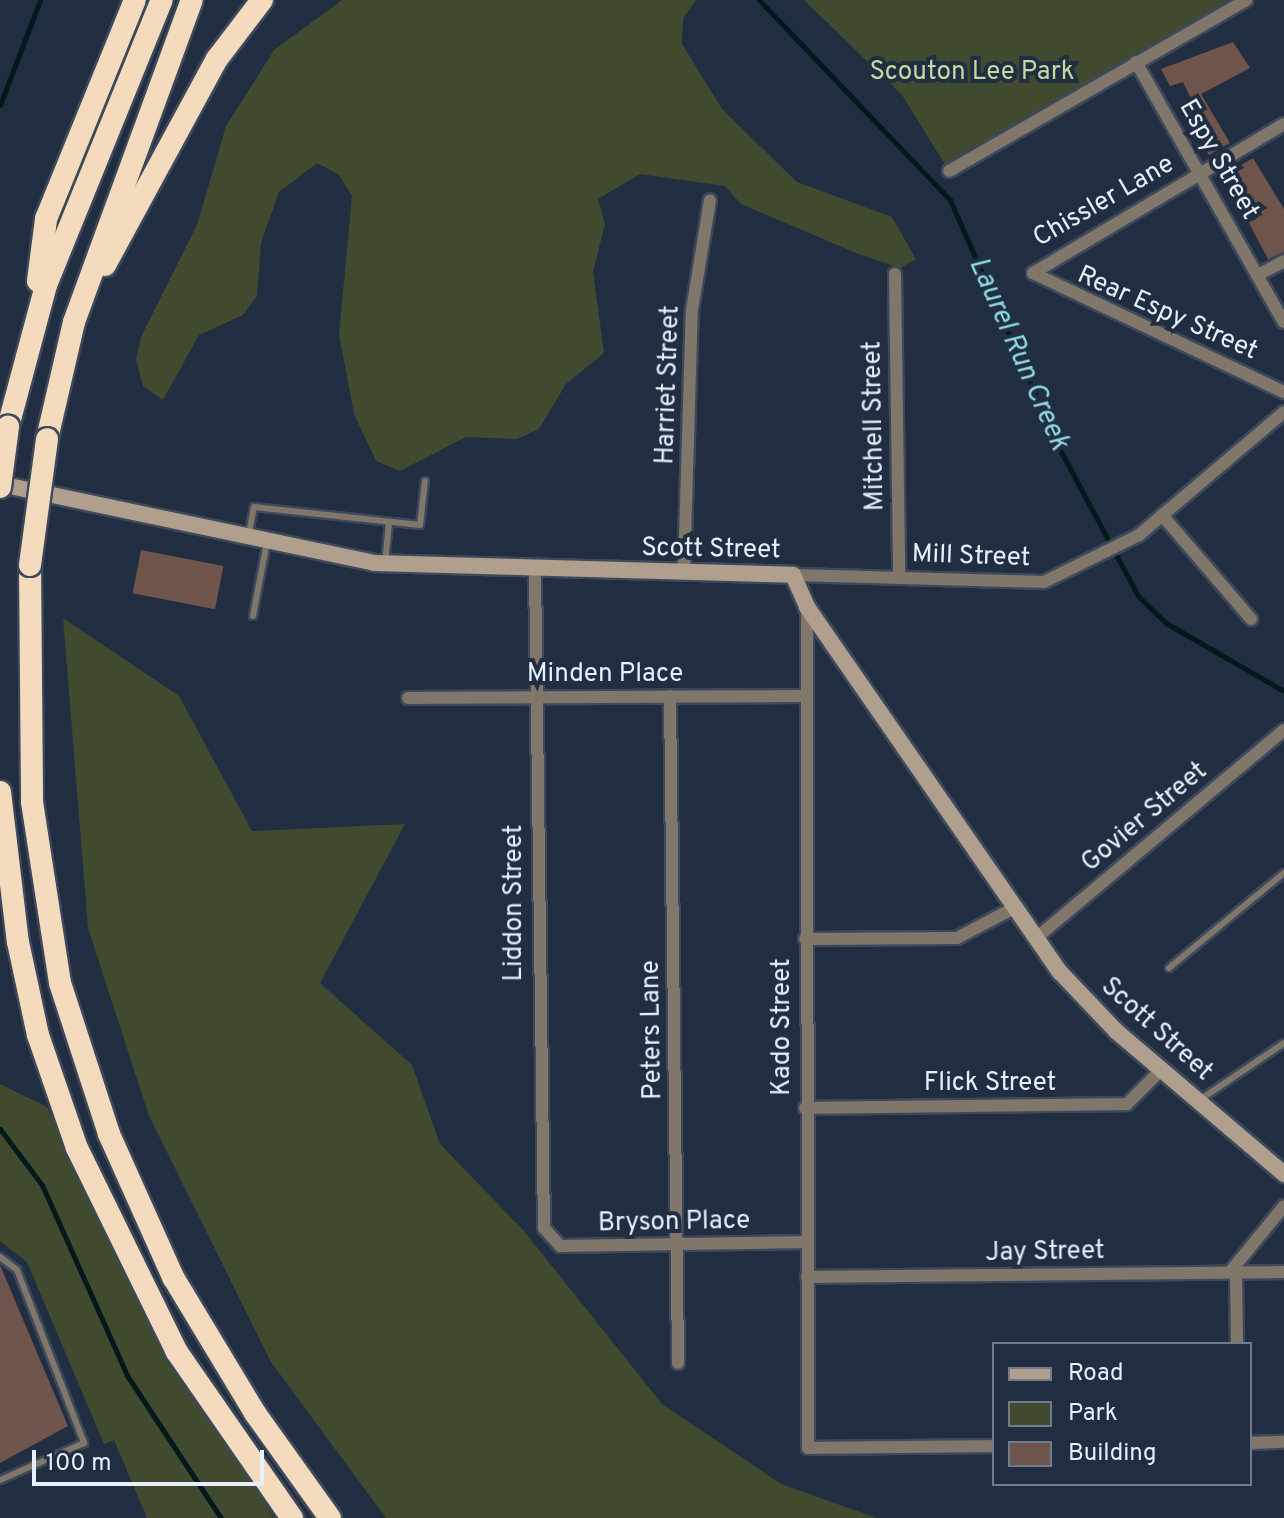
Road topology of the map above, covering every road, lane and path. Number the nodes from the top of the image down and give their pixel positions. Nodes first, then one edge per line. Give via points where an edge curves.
1 (135, 0) edge
2 (162, 0) edge
3 (192, 0) edge
4 (262, 0) edge
5 (1246, 0) edge
6 (1136, 62) junction
7 (1284, 124) edge
8 (949, 171) dead end
9 (1199, 172) junction
10 (710, 200) dead end
11 (1284, 261) edge
12 (1033, 273) joint
13 (895, 274) dead end
14 (1258, 275) junction
15 (74, 322) junction
16 (1284, 322) edge
17 (28, 346) junction
18 (1284, 392) edge
19 (1284, 412) edge
20 (425, 481) dead end
21 (0, 485) edge
22 (1162, 515) junction
23 (389, 523) junction
24 (248, 537) junction
25 (267, 542) junction
26 (385, 564) junction
27 (535, 569) junction
28 (684, 573) junction
29 (793, 575) junction
30 (899, 577) junction
31 (807, 607) junction
32 (253, 616) dead end
33 (1251, 619) dead end
34 (670, 696) junction
35 (802, 696) junction
36 (536, 697) junction
37 (408, 698) dead end
38 (1284, 730) edge
39 (0, 792) edge
40 (1284, 873) edge
41 (1014, 908) junction
42 (805, 939) junction
43 (1035, 939) junction
44 (1169, 968) dead end
45 (1284, 1043) edge
46 (1161, 1070) junction
47 (1197, 1101) junction
48 (805, 1108) junction
49 (1284, 1174) edge
50 (1284, 1206) edge
51 (547, 1235) joint
52 (808, 1242) junction
53 (678, 1245) junction
54 (0, 1257) edge
55 (1233, 1272) junction
56 (1284, 1272) edge
57 (807, 1277) junction
58 (1237, 1342) edge
59 (678, 1363) dead end
60 (1284, 1442) edge
61 (1252, 1443) edge
62 (992, 1446) edge
63 (0, 1480) edge
64 (292, 1518) edge
65 (330, 1518) edge

1 - 17 highway via 46,219
2 - 17 highway via 91,162
3 - 15 highway
4 - 15 highway via 217,59
5 - 6 street
6 - 8 street
6 - 9 street, Espy Street
7 - 9 street, Chissler Lane
9 - 12 street, Chissler Lane
9 - 14 street, Espy Street
10 - 28 street, Harriet Street via 692,310
11 - 14 street
12 - 18 street, Rear Espy Street
13 - 30 street, Mitchell Street
14 - 16 street, Espy Street
15 - 65 highway, bridge via 47,439 30,565 32,802 60,983 109,1134 166,1265 255,1413
17 - 21 highway, bridge
19 - 22 street, Mill Street
20 - 23 lane via 420,525
21 - 24 street, Scott Street
22 - 30 street, Mill Street via 1101,557 1024,584
22 - 33 street
23 - 24 lane via 254,507
23 - 26 lane
24 - 25 street, Scott Street
25 - 26 street, Scott Street
25 - 32 lane
26 - 27 street, Scott Street
27 - 28 street, Scott Street
27 - 36 street, Liddon Street
28 - 29 street, Scott Street
29 - 30 street, Mill Street
29 - 31 street, Scott Street
31 - 35 street, Kado Street
31 - 41 street, Scott Street
34 - 35 street, Minden Place
34 - 36 street, Minden Place
34 - 53 street, Peters Lane
35 - 42 street, Kado Street
36 - 37 street, Minden Place
36 - 51 street, Liddon Street
38 - 43 street, Govier Street
39 - 64 highway via 18,942 38,1035 77,1148 177,1352
40 - 44 lane
41 - 42 street via 957,938
41 - 43 street, Scott Street
42 - 48 street, Kado Street
43 - 46 street, Scott Street via 1095,1012
45 - 47 lane
46 - 47 street, Scott Street
46 - 48 street, Flick Street via 1127,1104
47 - 49 street, Scott Street
48 - 52 street, Kado Street
50 - 55 street
51 - 53 street, Bryson Place via 560,1246
52 - 53 street, Bryson Place
52 - 57 street, Kado Street
53 - 59 street, Peters Lane
54 - 63 lane via 17,1270 84,1443
55 - 56 street, Jay Street
55 - 57 street, Jay Street
55 - 58 street
57 - 62 street, Kado Street via 808,1448
60 - 61 street

